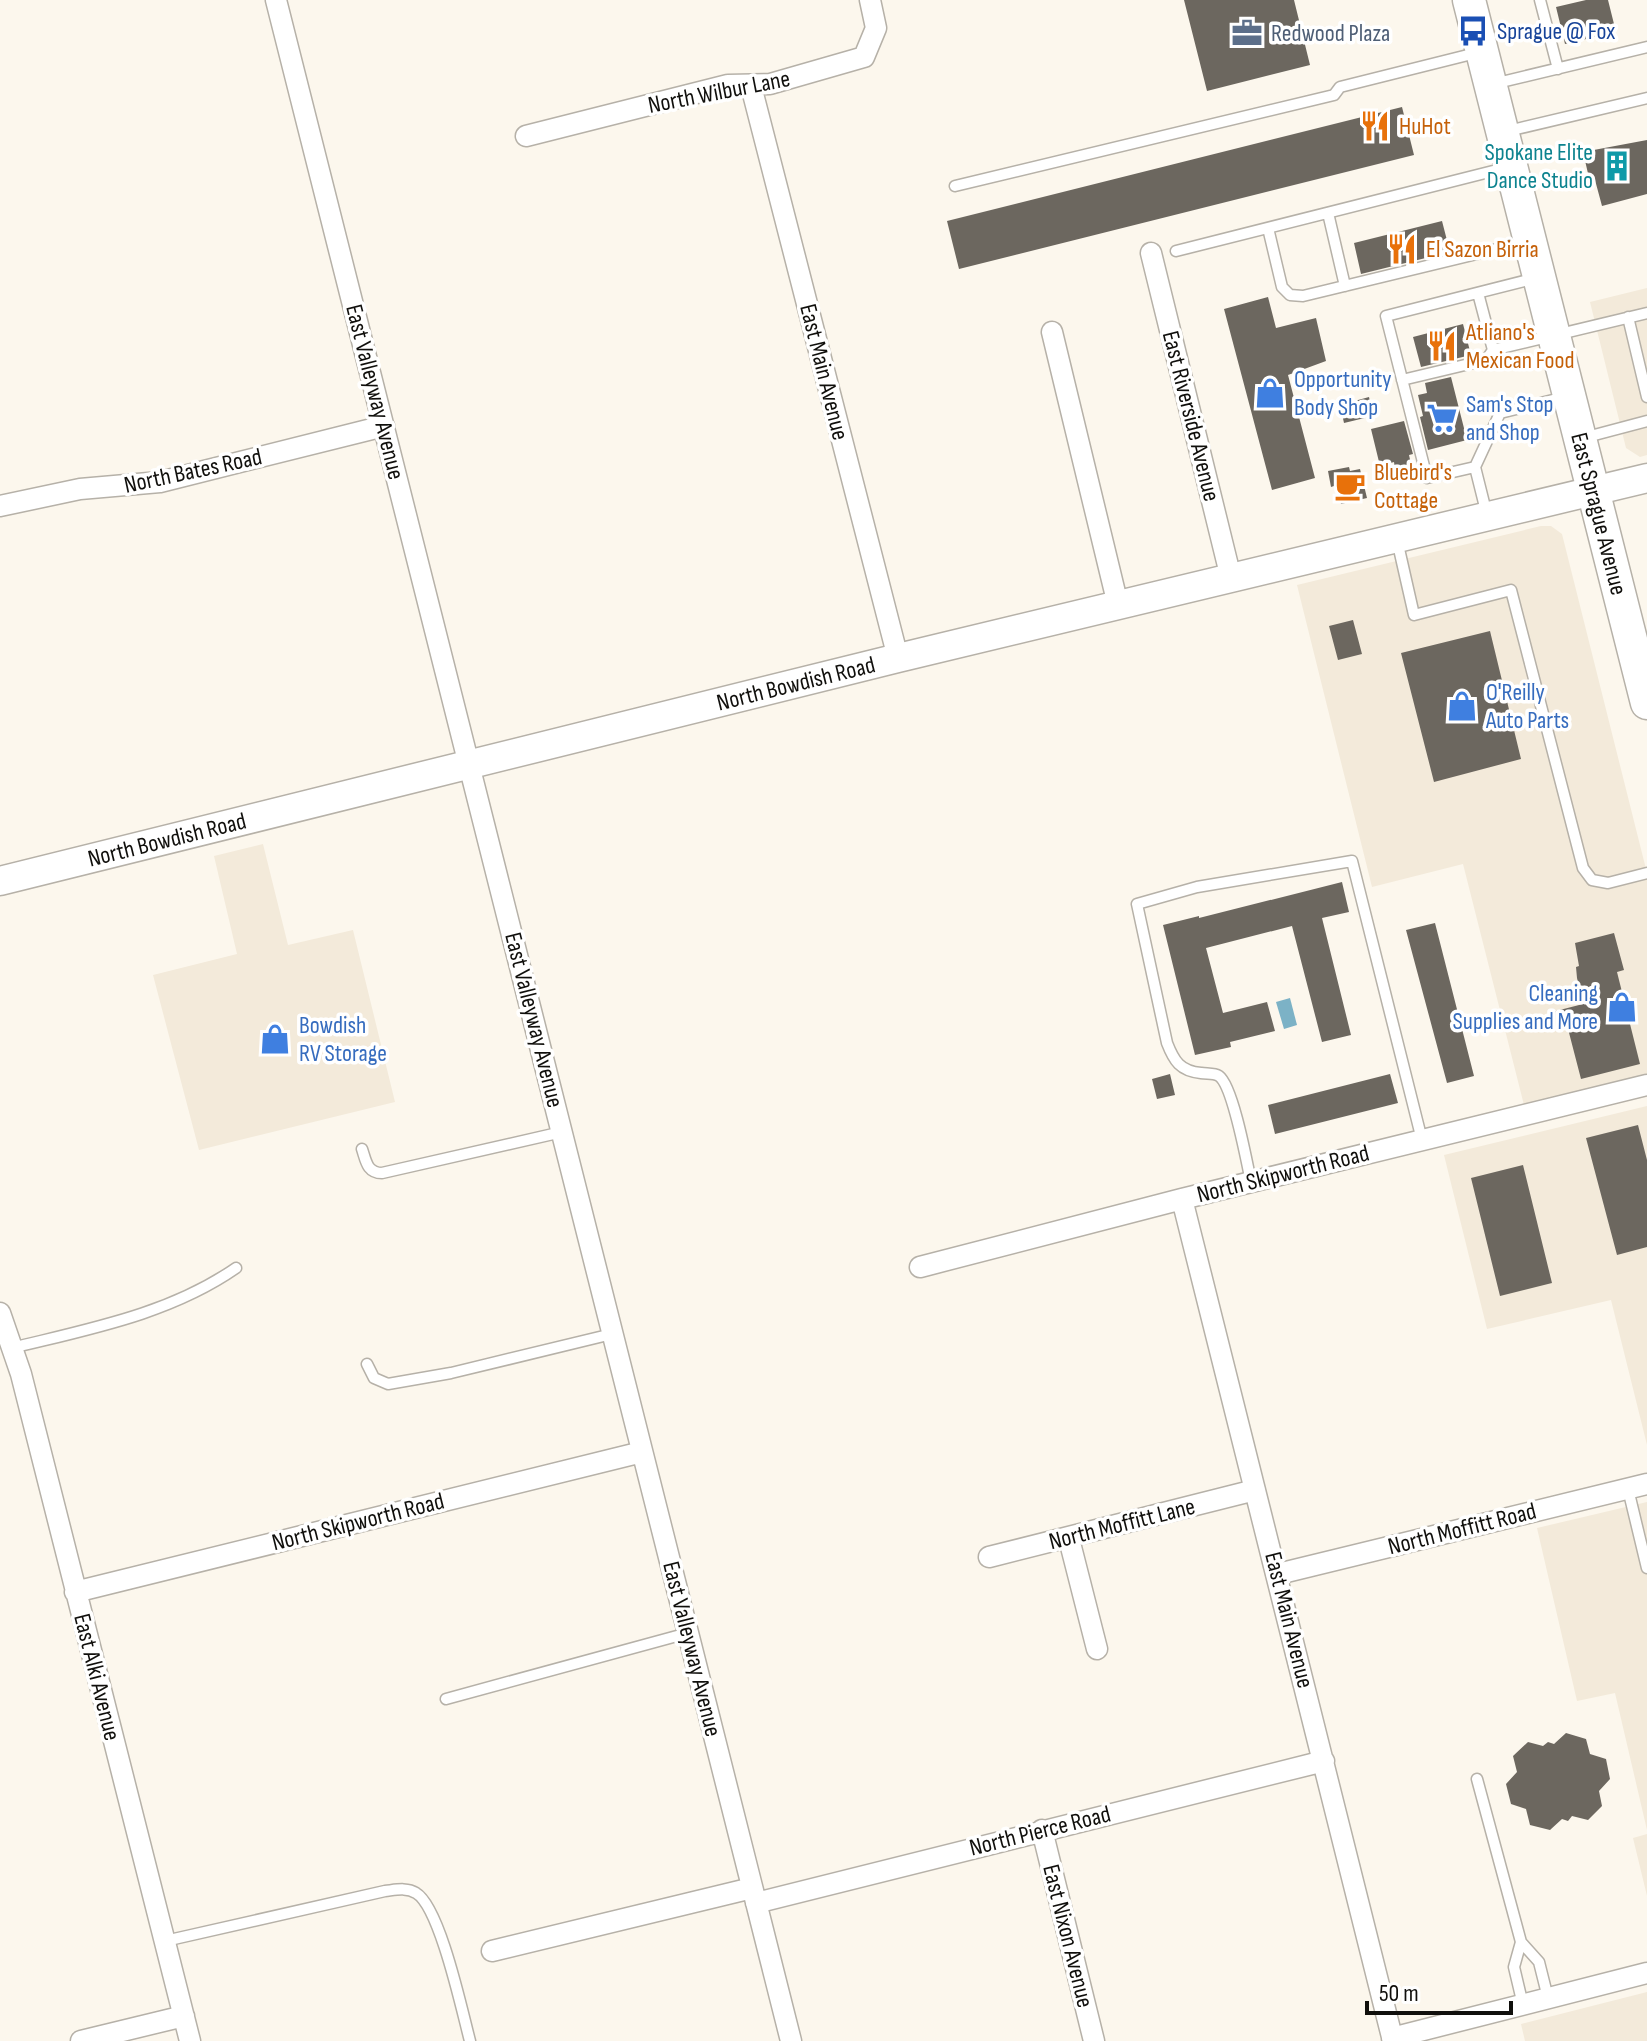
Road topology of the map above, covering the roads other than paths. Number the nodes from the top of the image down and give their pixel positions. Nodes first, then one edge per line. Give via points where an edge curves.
1 (276, 0) edge
2 (870, 0) edge
3 (1469, 0) edge
4 (1540, 0) edge
5 (1647, 47) edge
6 (1482, 52) junction
7 (1558, 69) junction
8 (1490, 85) junction
9 (751, 86) junction
10 (1647, 98) edge
11 (1502, 132) junction
12 (526, 136) dead end
13 (1511, 167) junction
14 (955, 186) dead end
15 (1328, 213) junction
16 (1268, 228) junction
17 (1529, 241) junction
18 (1176, 251) dead end
19 (1151, 253) dead end
20 (1538, 277) junction
21 (1345, 286) junction
22 (1478, 293) junction
23 (1647, 313) edge
24 (1628, 317) junction
25 (1052, 332) dead end
26 (1553, 336) junction
27 (1493, 350) junction
28 (1402, 380) junction
29 (1569, 396) junction
30 (1647, 397) edge
31 (1647, 421) edge
32 (384, 426) junction
33 (1580, 439) junction
34 (1475, 467) junction
35 (1647, 478) edge
36 (1593, 491) junction
37 (0, 506) edge
38 (1488, 517) junction
39 (1396, 538) junction
40 (1231, 578) junction
41 (1118, 605) junction
42 (898, 658) junction
43 (1642, 666) edge
44 (1647, 703) edge
45 (470, 766) junction
46 (1647, 873) edge
47 (0, 881) edge
48 (1647, 1085) edge
49 (562, 1132) junction
50 (1422, 1140) junction
51 (362, 1149) dead end
52 (1251, 1182) junction
53 (1182, 1199) junction
54 (920, 1267) dead end
55 (236, 1268) dead end
56 (0, 1313) edge
57 (612, 1334) junction
58 (12, 1348) junction
59 (367, 1364) dead end
60 (642, 1452) junction
61 (1638, 1486) edge
62 (1255, 1490) junction
63 (1069, 1539) junction
64 (989, 1557) dead end
65 (1647, 1568) edge
66 (1278, 1574) junction
67 (75, 1592) junction
68 (688, 1633) junction
69 (1097, 1649) dead end
70 (446, 1699) dead end
71 (1324, 1761) junction
72 (1477, 1779) dead end
73 (1042, 1830) junction
74 (754, 1895) junction
75 (165, 1941) junction
76 (1521, 1942) junction
77 (492, 1951) dead end
78 (1647, 1973) edge
79 (1548, 1998) junction
80 (1523, 2005) junction
81 (184, 2016) junction
82 (1393, 2039) edge
83 (81, 2041) edge
84 (190, 2041) edge
85 (470, 2041) edge
86 (791, 2041) edge
87 (1094, 2041) edge

1 - 32 street, East Valleyway Avenue
2 - 9 street, North Wilbur Lane via 876,28 864,57
3 - 6 main road, East Sprague Avenue
4 - 7 lane
5 - 7 lane
6 - 8 main road, East Sprague Avenue
6 - 14 lane via 1340,87 1334,95
7 - 8 lane
8 - 11 main road, East Sprague Avenue
9 - 12 street, North Wilbur Lane via 728,85
9 - 42 street, East Main Avenue
10 - 11 lane
11 - 13 main road, East Sprague Avenue
13 - 15 lane
13 - 17 main road, East Sprague Avenue
15 - 16 lane
15 - 21 lane
16 - 18 lane
16 - 21 lane via 1282,287 1290,295
17 - 20 main road, East Sprague Avenue
17 - 21 lane
19 - 40 street, East Riverside Avenue
20 - 22 lane
20 - 26 main road, East Sprague Avenue
22 - 27 lane
22 - 28 lane via 1386,316
23 - 24 lane
24 - 26 lane
24 - 30 lane
25 - 41 street
26 - 27 lane
26 - 29 main road, East Sprague Avenue
27 - 28 lane via 1486,360
28 - 34 lane via 1427,478
29 - 33 main road, East Sprague Avenue
29 - 34 lane via 1500,413
31 - 33 lane
32 - 37 street, North Bates Road via 160,482 80,489
32 - 45 street, East Valleyway Avenue
33 - 36 main road, East Sprague Avenue
34 - 38 lane
35 - 36 street, North Bowdish Road
36 - 38 street, North Bowdish Road
36 - 43 main road, East Sprague Avenue
38 - 39 street, North Bowdish Road
39 - 40 street, North Bowdish Road
39 - 46 lane via 1414,615 1511,590 1583,868 1592,880 1608,883
40 - 41 street, North Bowdish Road
41 - 42 street, North Bowdish Road
42 - 45 street, North Bowdish Road
43 - 44 main road, East Sprague Avenue
45 - 47 street, North Bowdish Road
45 - 49 street, East Valleyway Avenue
48 - 50 street, North Skipworth Road
49 - 51 lane via 382,1173 367,1167
49 - 57 street, East Valleyway Avenue
50 - 52 street, North Skipworth Road
50 - 52 lane via 1352,861 1197,887 1137,904 1173,1058 1183,1070 1217,1075 1224,1082
52 - 53 street, North Skipworth Road
53 - 54 street, North Skipworth Road
53 - 62 street, East Main Avenue
55 - 58 lane via 208,1287 133,1318
56 - 58 street, East Alki Avenue
57 - 59 lane via 388,1384 374,1378
57 - 60 street, East Valleyway Avenue
58 - 67 street, East Alki Avenue
60 - 67 street, North Skipworth Road
60 - 68 street, East Valleyway Avenue
61 - 65 lane
61 - 66 street, North Moffitt Road
62 - 63 street, North Moffitt Lane
62 - 66 street, East Main Avenue
63 - 64 street, North Moffitt Lane
63 - 69 street
66 - 71 street, East Main Avenue
67 - 75 street, East Alki Avenue
68 - 70 lane
68 - 74 street, East Valleyway Avenue
71 - 73 street, North Pierce Road
71 - 82 street, East Main Avenue
72 - 76 lane
73 - 74 street, North Pierce Road
73 - 87 street, East Nixon Avenue
74 - 77 street, North Pierce Road
74 - 86 street, East Valleyway Avenue
75 - 81 street, East Alki Avenue
75 - 85 lane via 405,1889 430,1907
76 - 79 lane via 1539,1962
76 - 80 lane via 1514,1967
78 - 79 street
79 - 80 street
80 - 82 street
81 - 83 street
81 - 84 street, East Alki Avenue

